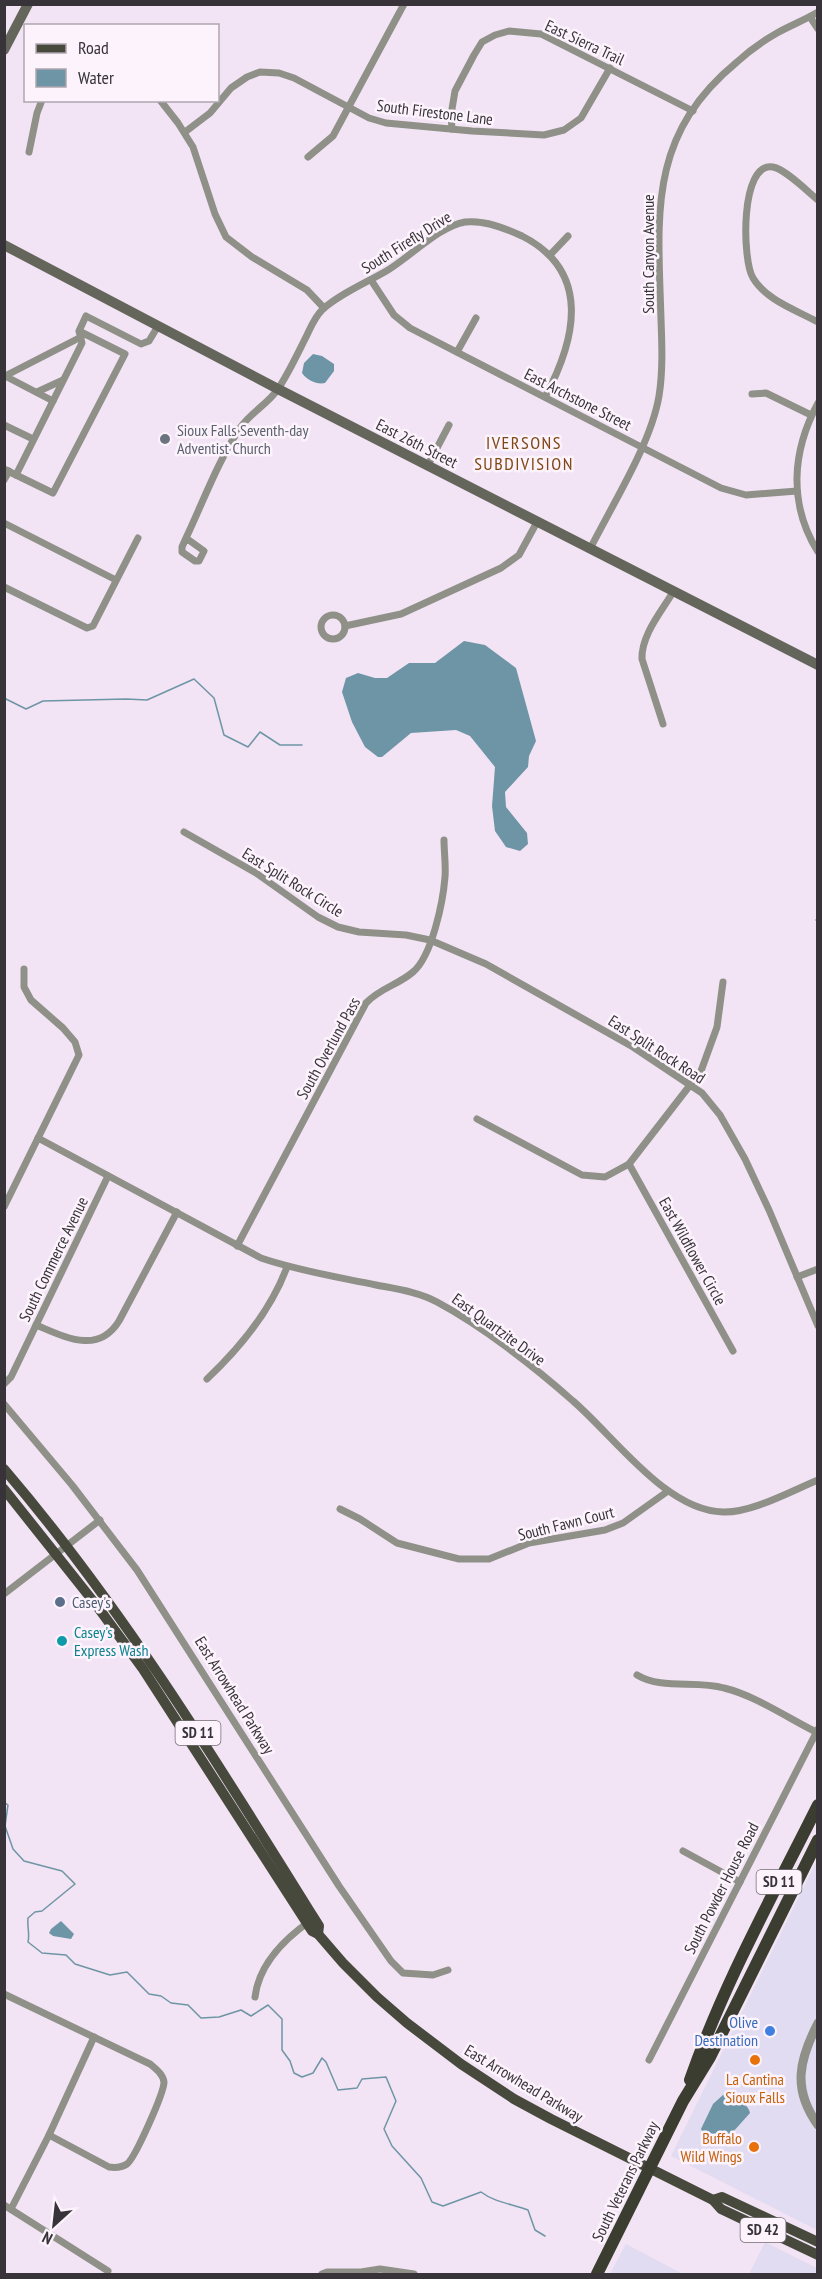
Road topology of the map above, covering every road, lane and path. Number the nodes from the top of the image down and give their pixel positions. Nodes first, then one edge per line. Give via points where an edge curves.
1 (28, 4) edge
2 (404, 4) edge
3 (818, 12) edge
4 (810, 17) junction
5 (818, 29) edge
6 (4, 50) edge
7 (610, 68) junction
8 (41, 102) edge
9 (162, 102) edge
10 (349, 108) junction
11 (693, 111) junction
12 (452, 129) junction
13 (184, 132) junction
14 (29, 152) dead end
15 (308, 157) dead end
16 (818, 200) edge
17 (568, 237) dead end
18 (4, 246) edge
19 (550, 255) junction
20 (371, 280) junction
21 (324, 308) junction
22 (476, 318) dead end
23 (818, 322) edge
24 (158, 326) junction
25 (80, 334) junction
26 (457, 352) junction
27 (63, 381) junction
28 (278, 389) junction
29 (37, 392) junction
30 (752, 394) dead end
31 (545, 398) junction
32 (53, 401) junction
33 (818, 403) edge
34 (811, 415) junction
35 (4, 425) edge
36 (449, 425) dead end
37 (33, 439) junction
38 (642, 447) junction
39 (428, 465) junction
40 (10, 472) edge
41 (4, 480) edge
42 (797, 490) junction
43 (537, 522) junction
44 (4, 524) edge
45 (138, 538) dead end
46 (186, 538) dead end
47 (590, 549) junction
48 (818, 552) edge
49 (116, 580) junction
50 (4, 587) edge
51 (673, 592) junction
52 (345, 626) dead end
53 (818, 665) edge
54 (663, 724) dead end
55 (183, 832) dead end
56 (444, 840) dead end
57 (430, 940) junction
58 (24, 969) dead end
59 (723, 982) dead end
60 (692, 1085) junction
61 (477, 1119) dead end
62 (38, 1138) junction
63 (629, 1164) junction
64 (108, 1176) junction
65 (4, 1207) edge
66 (177, 1212) junction
67 (237, 1246) junction
68 (287, 1267) junction
69 (818, 1269) edge
70 (797, 1277) junction
71 (36, 1325) junction
72 (818, 1326) edge
73 (734, 1351) dead end
74 (207, 1379) dead end
75 (4, 1384) edge
76 (4, 1404) edge
77 (4, 1469) edge
78 (818, 1480) edge
79 (4, 1489) edge
80 (668, 1491) junction
81 (340, 1509) dead end
82 (100, 1520) junction
83 (67, 1546) junction
84 (57, 1554) junction
85 (4, 1594) edge
86 (637, 1674) dead end
87 (817, 1730) edge
88 (818, 1805) edge
89 (818, 1840) edge
90 (683, 1851) dead end
91 (740, 1882) junction
92 (310, 1921) junction
93 (448, 1970) dead end
94 (4, 1994) edge
95 (255, 1997) dead end
96 (818, 2023) edge
97 (94, 2037) junction
98 (649, 2060) dead end
99 (683, 2101) junction
100 (818, 2125) edge
101 (49, 2135) junction
102 (649, 2168) junction
103 (712, 2200) junction
104 (8, 2207) edge
105 (818, 2242) edge
106 (818, 2255) edge
107 (108, 2271) dead end
108 (359, 2273) edge
109 (322, 2274) edge
110 (414, 2274) edge
111 (597, 2274) edge

1 - 6 main road
2 - 10 street
3 - 4 street, South Canyon Avenue
4 - 5 street
4 - 11 street, South Canyon Avenue via 762,42 735,63
7 - 11 street, East Sierra Trail
7 - 12 street, South Firestone Lane via 581,118 554,134
7 - 12 street, East Sierra Trail via 541,34 509,31 495,35 482,42 455,91
8 - 14 street
9 - 13 street
10 - 12 street, South Firestone Lane via 386,123
10 - 13 street, South Firestone Lane via 294,78 260,72 231,88 210,113
10 - 15 street via 333,136
11 - 38 street, South Canyon Avenue via 676,140 663,177 659,221 662,371 654,416
13 - 21 street via 226,237 307,290
16 - 23 street via 781,170 771,166 763,169 749,197 745,246 748,268 761,289
17 - 19 street
18 - 24 main road, East 26th Street
19 - 20 street, South Firefly Drive via 504,228 465,222 449,228
19 - 31 street, South Firefly Drive via 569,288 572,316 565,356
20 - 21 street, South Firefly Drive
20 - 26 street, East Archstone Street via 402,322
21 - 28 street, South Firefly Drive via 311,324
22 - 26 street
24 - 25 street via 148,341 141,344 86,316
24 - 28 main road, East 26th Street
25 - 27 street via 82,343
25 - 29 street via 5,376
25 - 40 street via 124,354 53,493
26 - 31 street, East Archstone Street
27 - 29 street
27 - 32 street
28 - 39 main road, East 26th Street
28 - 46 street via 239,429
29 - 32 street
30 - 34 street via 766,393
31 - 38 street, East Archstone Street
32 - 37 street
33 - 34 street
34 - 42 street via 798,454
35 - 37 street
36 - 39 street
37 - 40 street
38 - 42 street, East Archstone Street via 734,494
38 - 47 street, South Canyon Avenue
39 - 43 main road, East 26th Street
40 - 41 street
42 - 48 street via 804,526
43 - 47 main road, East 26th Street
43 - 52 street via 519,555 501,568 401,614
44 - 49 street
45 - 49 street
47 - 51 main road, East 26th Street
49 - 50 street via 93,626 87,628
51 - 53 main road, East 26th Street
51 - 54 street via 642,651
55 - 57 street, East Split Rock Circle via 256,873 330,924 359,932
56 - 57 street, South Overlund Pass via 443,890
57 - 60 street, East Split Rock Road via 508,976
57 - 67 street, South Overlund Pass via 413,972 366,1003
58 - 62 street via 24,987 31,1000 63,1028 75,1042 79,1055
59 - 60 street via 717,1027
60 - 63 street
60 - 70 street, East Split Rock Road via 715,1107 736,1142
61 - 63 street via 582,1175 604,1177
62 - 64 street, East Quartzite Drive
62 - 65 street
63 - 73 street, East Wildflower Circle
64 - 66 street, East Quartzite Drive
64 - 71 street, South Commerce Avenue
66 - 67 street, East Quartzite Drive
66 - 71 street via 112,1330 82,1341
67 - 68 street, East Quartzite Drive
68 - 74 street via 267,1309
68 - 80 street, East Quartzite Drive via 411,1292 459,1313 573,1401
69 - 70 street
70 - 72 street, East Split Rock Road
71 - 75 street, South Commerce Avenue
76 - 82 street, East Arrowhead Parkway
77 - 83 main road, East Arrowhead Parkway / SD 11
78 - 80 street, East Quartzite Drive via 756,1506 724,1513 695,1507
79 - 84 main road, East Arrowhead Parkway / SD 11
80 - 81 street, South Fawn Court via 623,1523 605,1530 529,1543 489,1560 459,1559 392,1541
82 - 83 street
82 - 93 street, East Arrowhead Parkway via 166,1614 391,1961 403,1973 433,1975
83 - 84 street
83 - 92 main road, East Arrowhead Parkway / SD 11 via 159,1674 233,1788
84 - 85 street
84 - 92 main road, East Arrowhead Parkway / SD 11 via 158,1690
86 - 87 street via 662,1683 728,1689
87 - 91 street, South Powder House Road
88 - 99 highway, South Veterans Parkway / SD 11 via 730,1982
89 - 99 highway, South Veterans Parkway / SD 11 via 710,2057
90 - 91 street
91 - 98 street, South Powder House Road
92 - 95 street via 267,1962
92 - 102 main road, East Arrowhead Parkway / SD 11 via 319,1926 318,1934 377,1997 461,2064 551,2119
94 - 97 street
96 - 100 street via 804,2055 800,2079 804,2100
97 - 101 street
97 - 101 street via 161,2073 162,2091 148,2124 129,2163 118,2168 88,2157
99 - 102 highway, South Veterans Parkway / SD 11
101 - 104 street
102 - 103 main road, East Arrowhead Parkway / SD 42
102 - 111 highway, South Veterans Parkway
103 - 105 main road, East Arrowhead Parkway / SD 42 via 722,2197
103 - 106 main road, East Arrowhead Parkway / SD 42 via 722,2209
104 - 107 street
108 - 109 street
108 - 110 street via 380,2270

